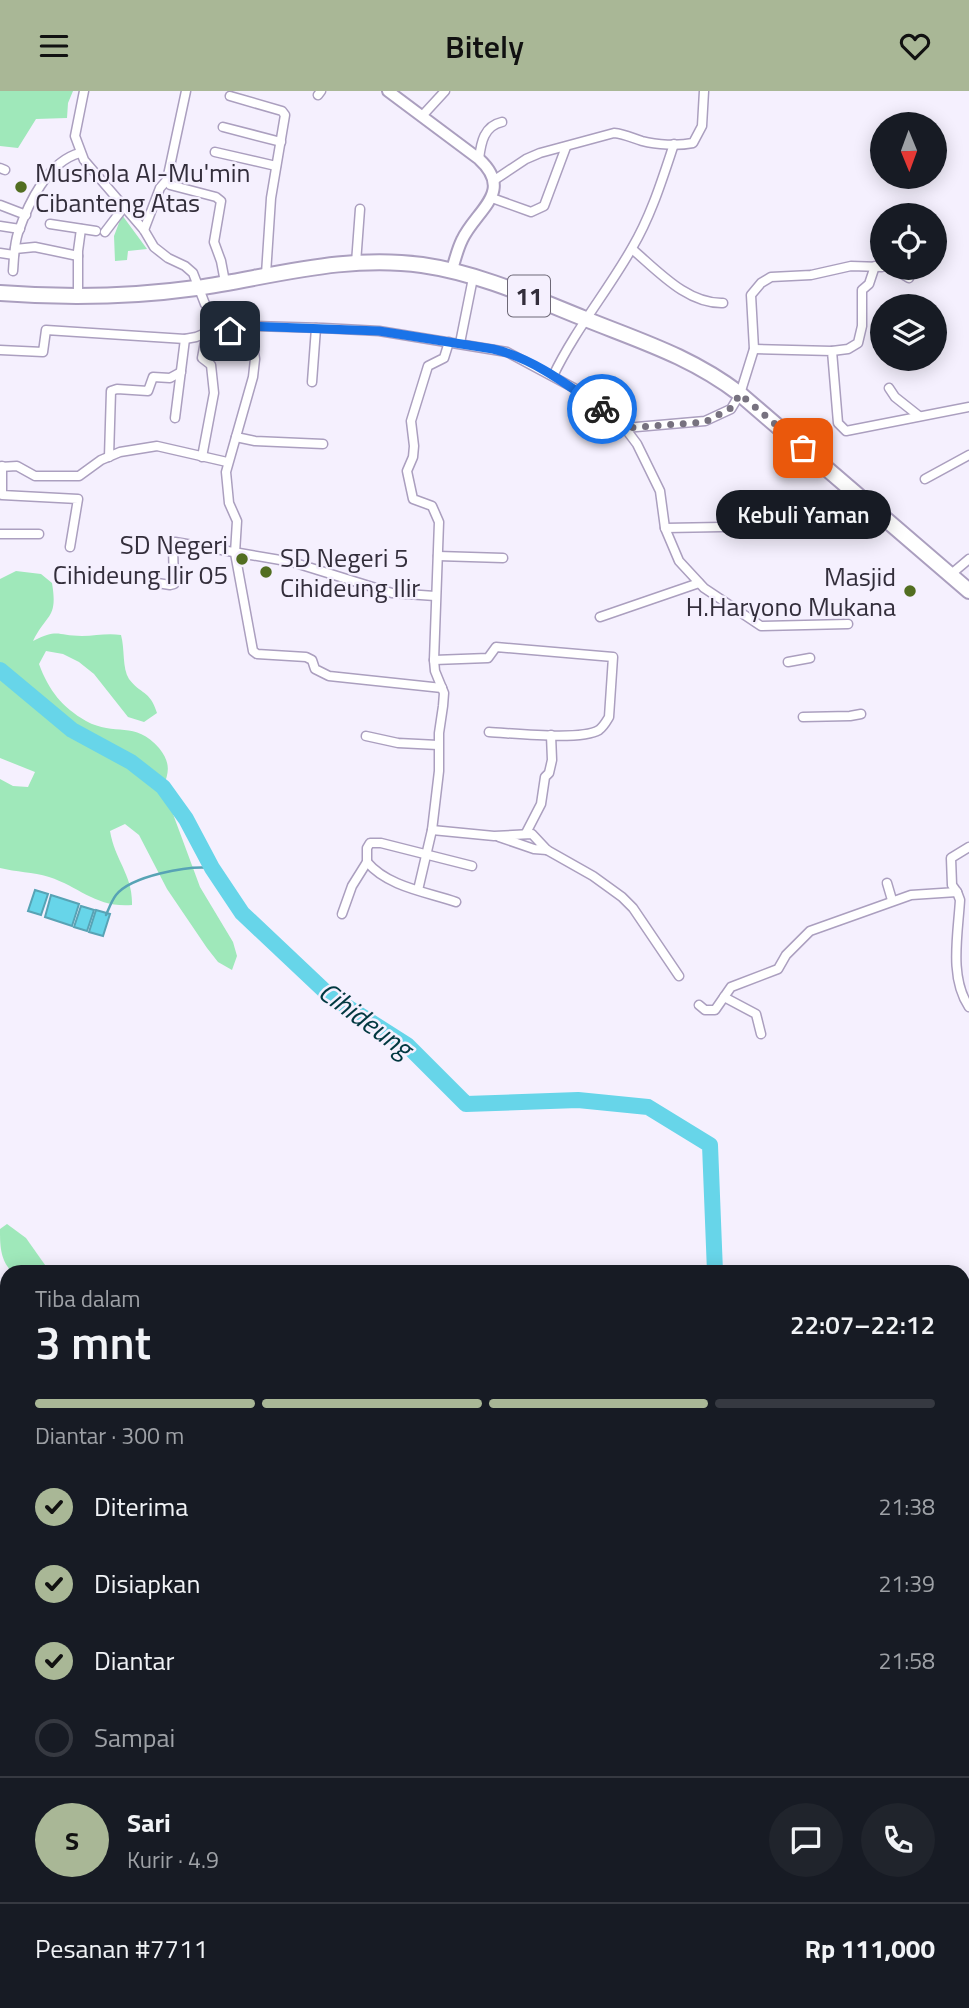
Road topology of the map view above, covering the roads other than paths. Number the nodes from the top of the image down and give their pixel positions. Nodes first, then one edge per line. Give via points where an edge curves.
1 (84, 91) edge
2 (186, 91) edge
3 (388, 91) edge
4 (444, 91) edge
5 (704, 91) edge
6 (230, 96) dead end
7 (422, 116) junction
8 (502, 122) dead end
9 (223, 127) dead end
10 (281, 142) junction
11 (674, 144) junction
12 (566, 146) junction
13 (215, 152) dead end
14 (80, 153) junction
15 (479, 159) junction
16 (276, 166) junction
17 (167, 180) junction
18 (494, 181) junction
19 (492, 198) junction
20 (0, 205) edge
21 (122, 209) junction
22 (360, 209) dead end
23 (26, 215) junction
24 (50, 224) dead end
25 (0, 226) edge
26 (20, 229) junction
27 (81, 229) junction
28 (144, 230) junction
29 (632, 249) junction
30 (15, 252) junction
31 (0, 253) edge
32 (78, 256) junction
33 (356, 263) junction
34 (870, 267) edge
35 (13, 271) dead end
36 (451, 272) junction
37 (266, 274) junction
38 (474, 278) junction
39 (871, 280) edge
40 (225, 282) junction
41 (197, 288) junction
42 (0, 293) edge
43 (78, 296) junction
44 (723, 303) dead end
45 (585, 319) junction
46 (225, 325) junction
47 (316, 328) junction
48 (208, 331) junction
49 (185, 339) junction
50 (449, 342) junction
51 (460, 343) junction
52 (754, 349) junction
53 (0, 350) edge
54 (832, 351) junction
55 (181, 372) junction
56 (553, 376) junction
57 (312, 382) dead end
58 (889, 388) dead end
59 (740, 394) junction
60 (969, 407) edge
61 (919, 416) junction
62 (175, 418) dead end
63 (625, 428) junction
64 (236, 437) junction
65 (323, 444) dead end
66 (969, 455) edge
67 (109, 457) junction
68 (202, 457) junction
69 (227, 462) junction
70 (1, 466) edge
71 (925, 479) dead end
72 (776, 526) dead end
73 (665, 528) junction
74 (0, 534) edge
75 (39, 534) dead end
76 (70, 547) dead end
77 (235, 553) junction
78 (438, 556) junction
79 (503, 558) dead end
80 (969, 559) edge
81 (950, 575) junction
82 (151, 582) dead end
83 (699, 583) junction
84 (969, 591) edge
85 (435, 596) junction
86 (600, 617) dead end
87 (848, 624) dead end
88 (810, 658) dead end
89 (434, 660) junction
90 (788, 662) dead end
91 (443, 688) junction
92 (861, 714) dead end
93 (803, 717) dead end
94 (489, 731) dead end
95 (551, 735) junction
96 (366, 736) dead end
97 (439, 745) junction
98 (432, 830) junction
99 (526, 833) junction
100 (494, 836) junction
101 (969, 847) edge
102 (547, 850) junction
103 (426, 855) junction
104 (367, 862) junction
105 (472, 866) dead end
106 (887, 883) dead end
107 (418, 890) junction
108 (957, 892) junction
109 (892, 900) junction
110 (456, 902) dead end
111 (342, 914) dead end
112 (679, 976) dead end
113 (724, 997) junction
114 (699, 1005) dead end
115 (969, 1007) edge
116 (761, 1034) dead end

1 - 14 street via 75,136
2 - 17 street
3 - 7 main road
4 - 7 street
5 - 11 street via 699,136 694,143
6 - 10 street via 282,111 286,120
7 - 15 main road
8 - 15 street via 493,124 484,135
9 - 10 street
10 - 16 street
11 - 12 street via 614,134
11 - 29 street via 650,215
12 - 18 street via 526,159
12 - 19 street via 544,206 531,212
13 - 16 street
14 - 21 street
14 - 23 street via 40,184
15 - 18 main road
16 - 37 street
17 - 28 street
17 - 40 street via 170,185 221,201 214,242
18 - 19 main road
19 - 36 main road via 463,238
20 - 23 street
21 - 27 street via 101,231
21 - 28 street
22 - 33 street
23 - 26 street
24 - 27 street
25 - 26 street
26 - 30 street
27 - 32 street
28 - 41 street via 154,247 190,270
29 - 44 street via 691,296
29 - 45 street
30 - 31 street
30 - 32 street via 35,247
30 - 35 street
32 - 43 street
33 - 36 highway, 11 via 423,265
33 - 37 highway, 11
34 - 52 street via 771,277 761,283 751,295
36 - 38 highway, 11
37 - 40 highway, 11
38 - 45 highway, 11
38 - 51 street
39 - 54 street via 862,290 858,343
40 - 41 highway, 11
41 - 43 highway, 11
41 - 46 street
42 - 43 highway, 11
45 - 56 street
45 - 59 highway, 11 via 678,355
46 - 47 street
46 - 48 street
46 - 64 street via 236,338 250,341 255,359
47 - 50 street via 379,331
47 - 57 street
48 - 49 street
48 - 68 street via 202,358 211,365 214,393
49 - 53 street via 46,330 43,352
49 - 55 street
50 - 51 street
50 - 78 street via 444,358 426,371 411,421 414,446 407,471 413,499 432,506 439,522
51 - 56 street via 507,352
52 - 54 street
52 - 59 street
54 - 61 street via 842,429
55 - 62 street
55 - 67 street via 170,378 153,377 148,391 111,391
56 - 63 street
58 - 61 street
59 - 63 street via 731,408 705,422
59 - 81 highway, 11
60 - 61 street
63 - 73 street via 660,491
64 - 65 street
64 - 69 street
66 - 71 street
67 - 68 street via 157,446
67 - 70 street via 73,476 35,476 17,466
68 - 69 street
69 - 77 street via 229,503 237,525
70 - 76 street via 2,495 80,500
72 - 73 street
73 - 83 street via 679,561
74 - 75 street
77 - 82 street via 176,542 174,583
77 - 85 street via 320,569 392,593
77 - 91 street via 253,651 306,657 315,669 329,676
78 - 79 street
78 - 85 street
80 - 81 street
81 - 84 highway, 11
83 - 86 street
83 - 87 street via 761,626
85 - 89 street
88 - 90 street
89 - 91 street
89 - 95 street via 488,658 496,647 613,657 606,724 587,734
91 - 97 street
92 - 93 street
94 - 95 street
95 - 99 street via 549,773 541,804
96 - 97 street
97 - 98 street
98 - 100 street
98 - 103 street
99 - 100 street
99 - 102 street via 537,837
100 - 102 street
101 - 108 street via 951,858 952,885
102 - 112 street via 622,897
103 - 104 street via 376,842 367,848
103 - 105 street
103 - 107 street
104 - 107 street via 395,883
104 - 111 street
106 - 109 street
107 - 110 street
108 - 109 street via 920,893
108 - 115 street via 957,966
109 - 113 street via 810,931 786,954 778,969 731,987
113 - 114 street via 715,1010
113 - 116 street via 756,1014

